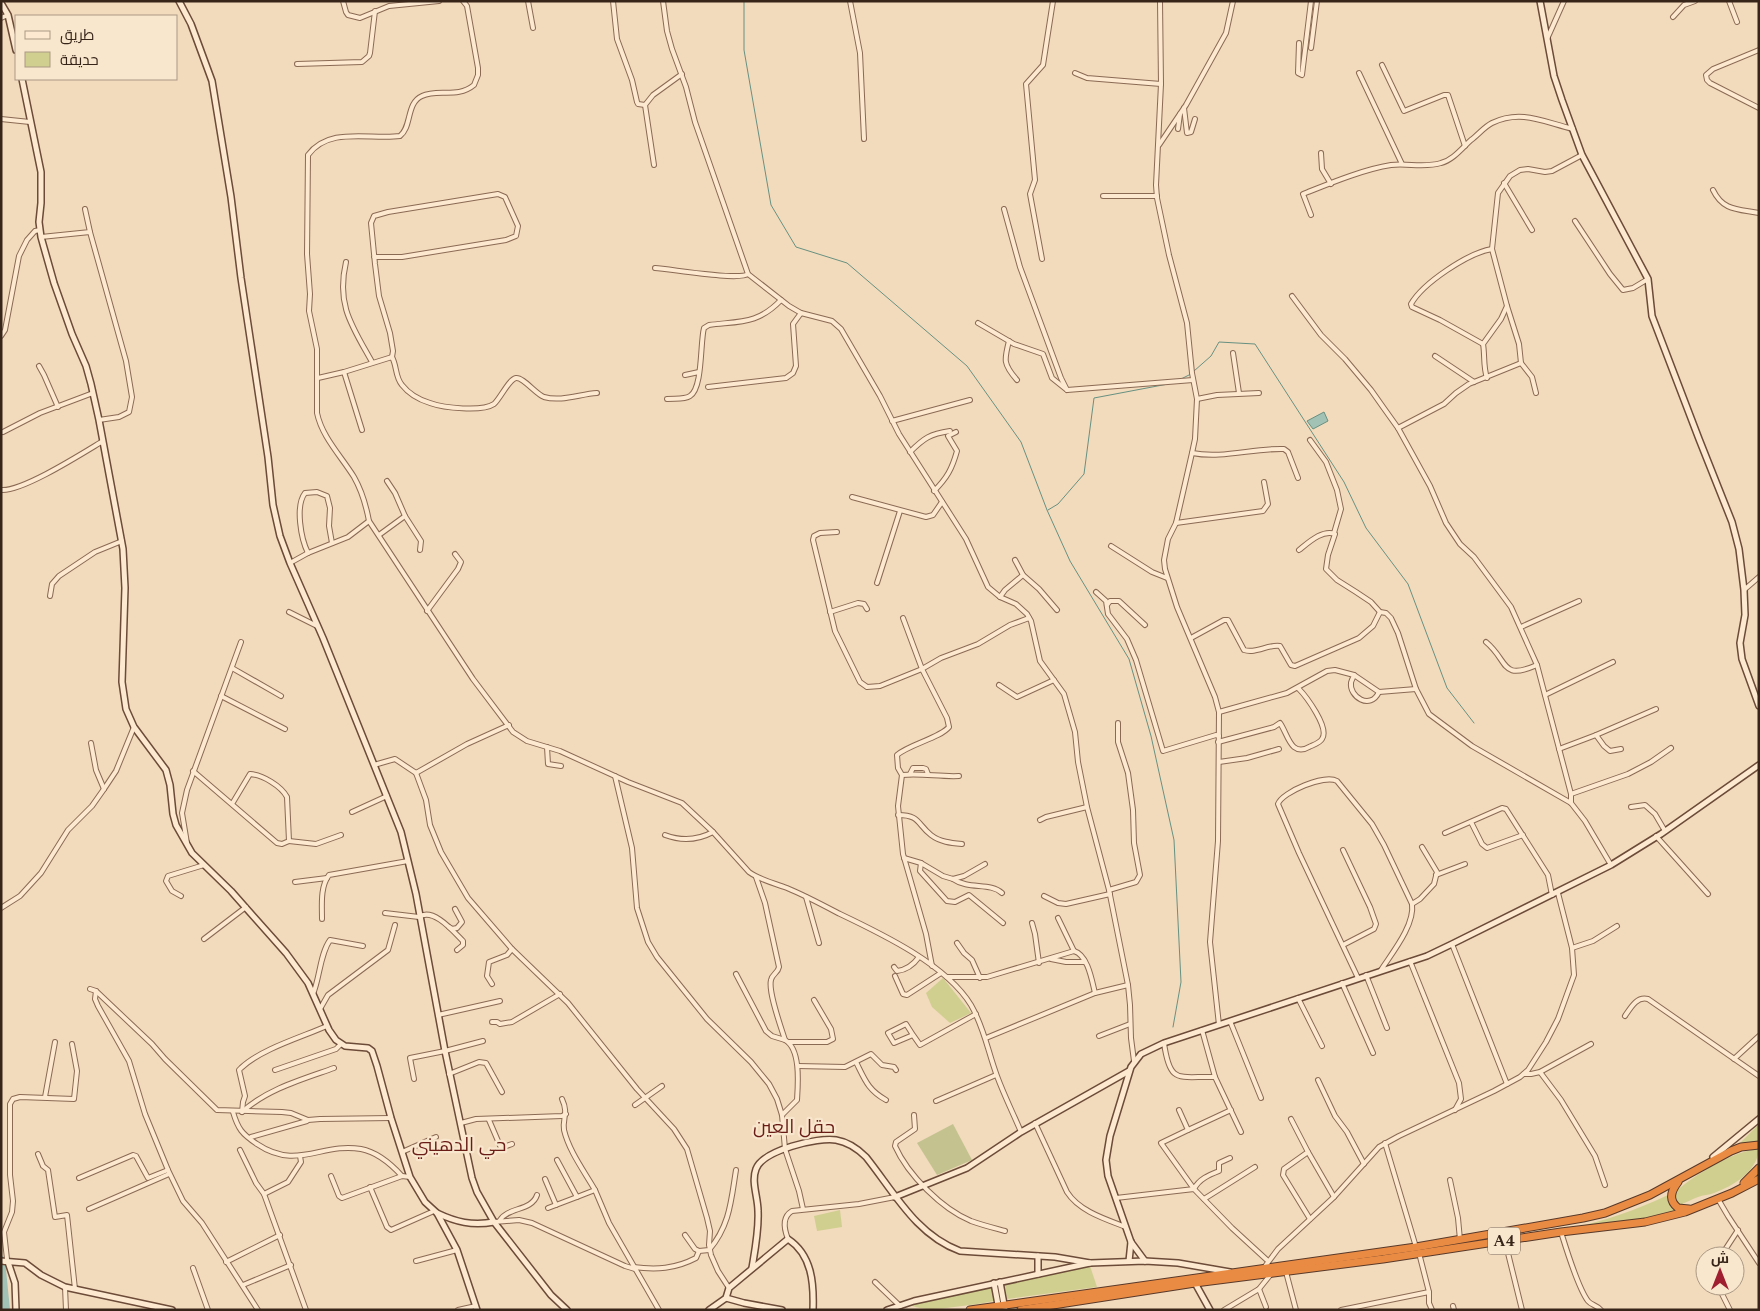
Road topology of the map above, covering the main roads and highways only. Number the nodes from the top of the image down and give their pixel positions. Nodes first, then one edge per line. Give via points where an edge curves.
1 (1759, 1145) edge
2 (1759, 1168) edge
3 (1759, 1179) edge
4 (1680, 1180) junction
5 (1732, 1193) junction
6 (1693, 1209) junction
7 (1460, 1244) junction
8 (1417, 1250) junction
9 (1266, 1273) junction
10 (1066, 1306) edge
11 (1002, 1308) edge
12 (970, 1310) edge
13 (1021, 1310) edge

1 - 4 highway, A4 via 1741,1147
2 - 5 highway
3 - 5 highway, A4
4 - 6 highway via 1671,1193 1673,1203 1682,1209
4 - 7 highway, A4 via 1605,1213
5 - 6 highway, A4
6 - 7 highway, A4 via 1645,1222
7 - 8 highway, A4
8 - 9 highway, A4
8 - 9 highway, A4
9 - 10 highway, A4
9 - 11 highway, A4 via 1233,1273
10 - 13 highway, A4
11 - 12 highway, A4

